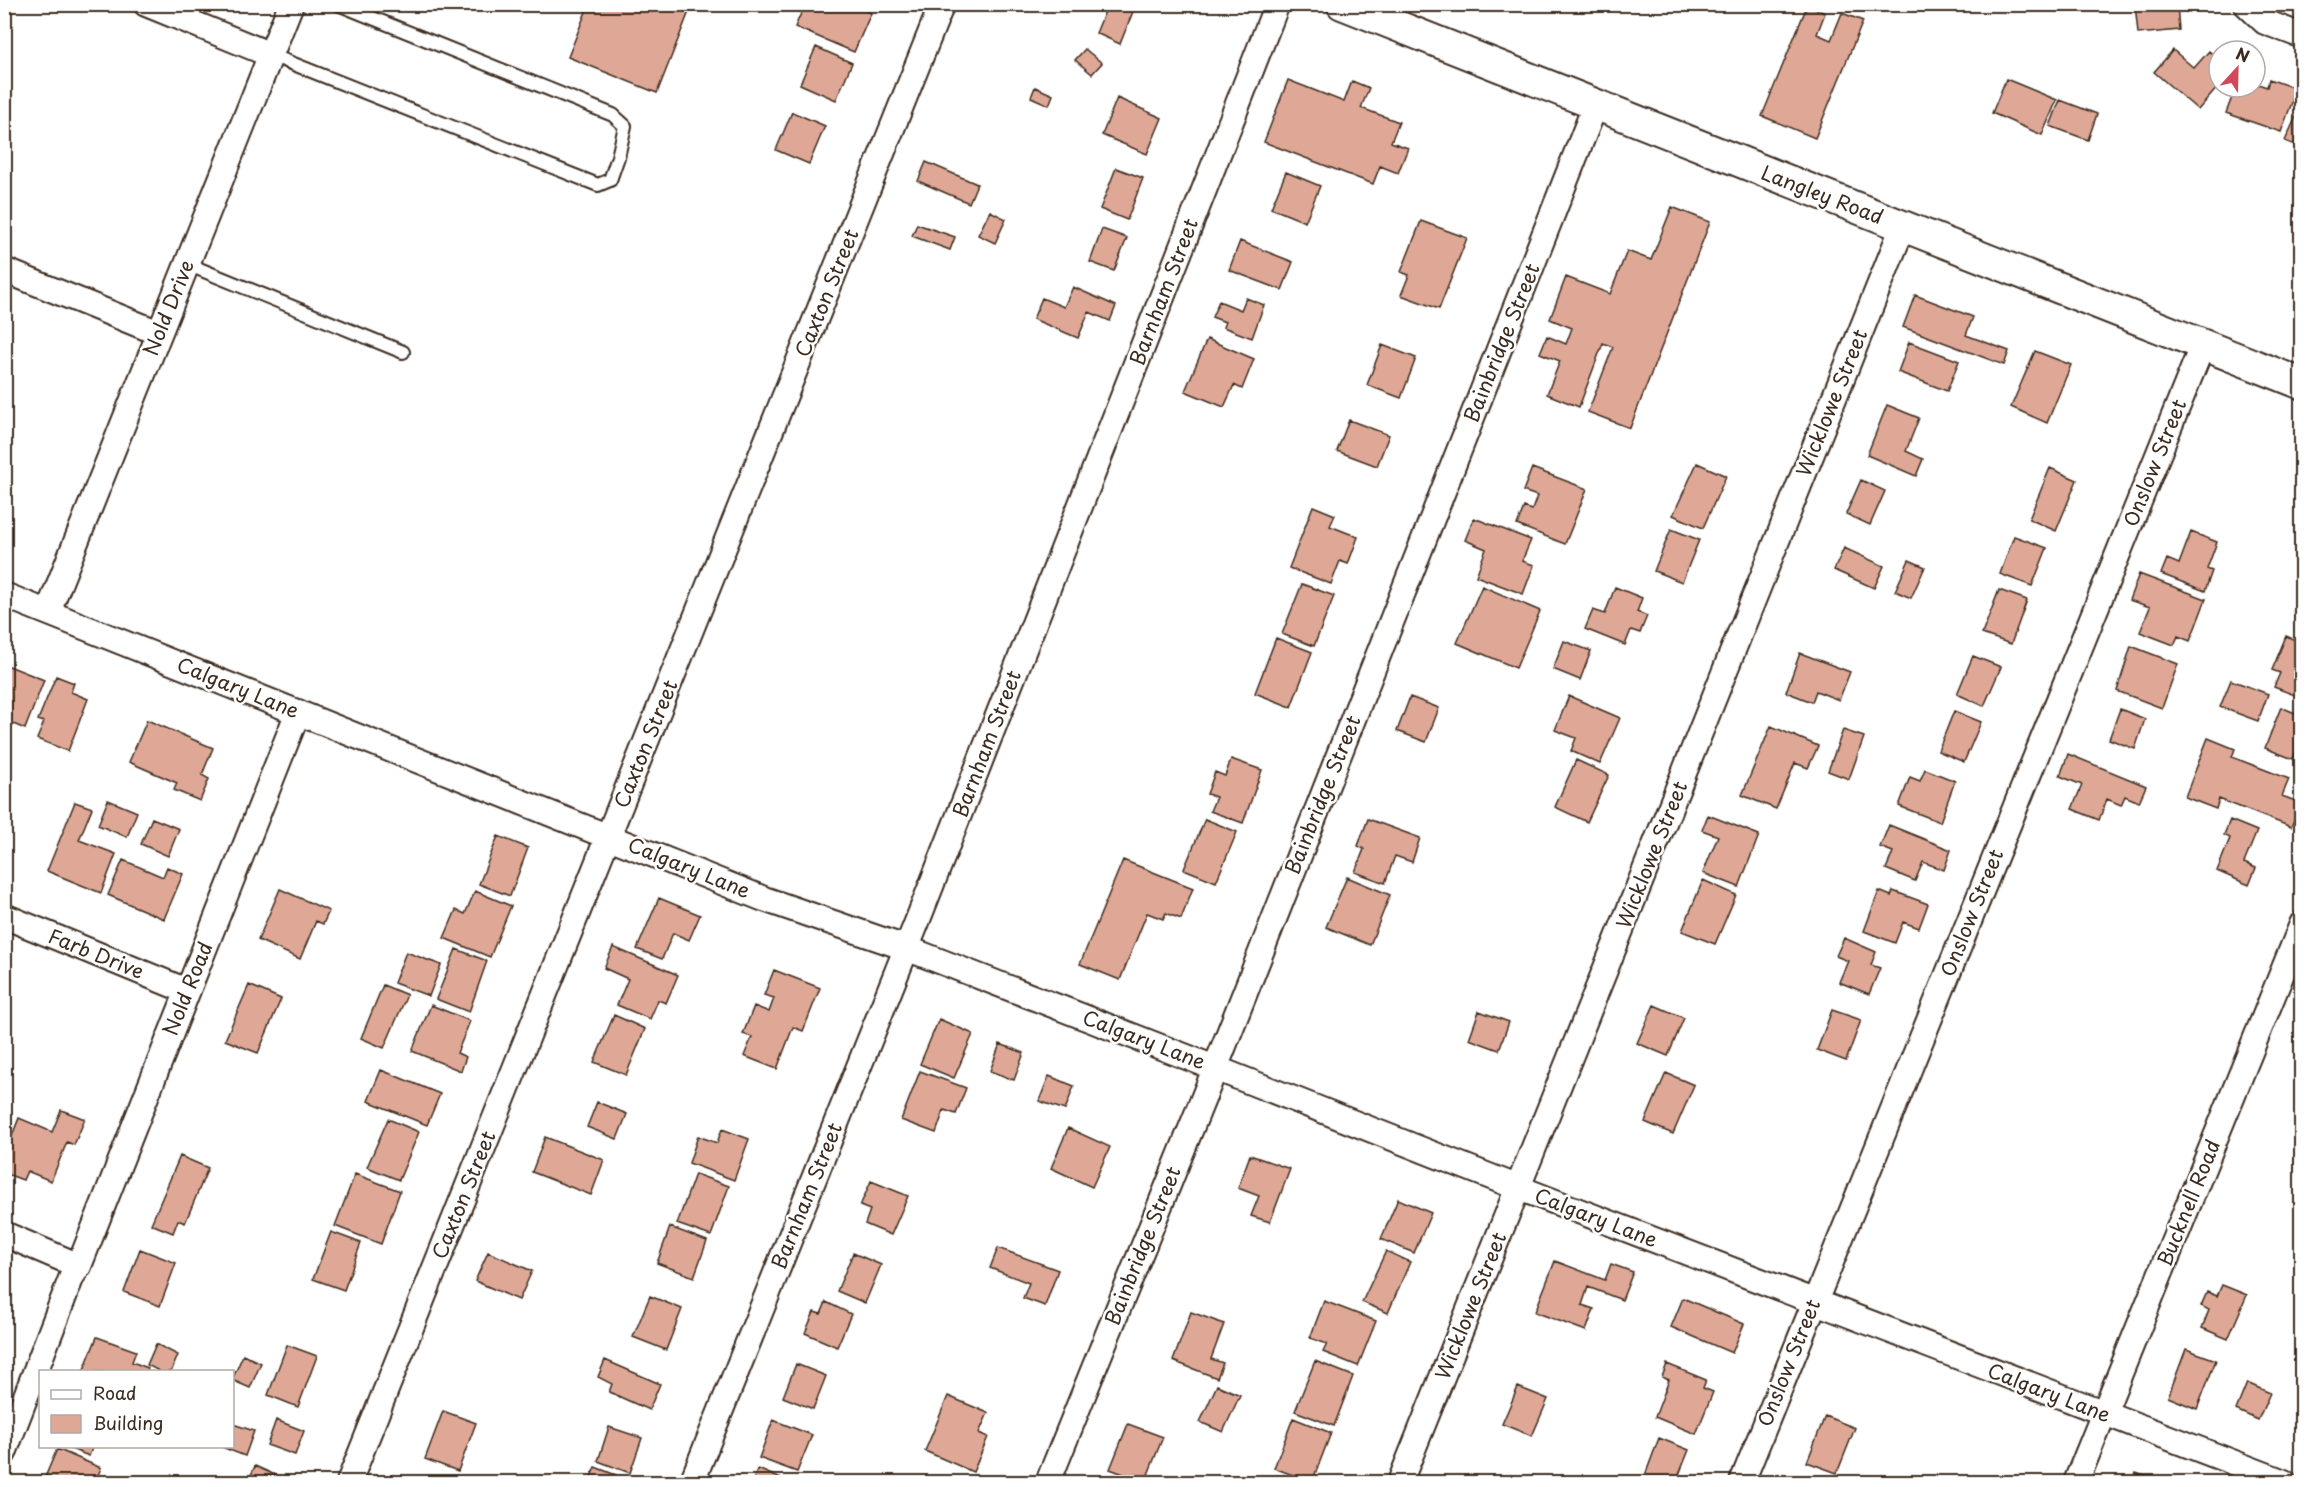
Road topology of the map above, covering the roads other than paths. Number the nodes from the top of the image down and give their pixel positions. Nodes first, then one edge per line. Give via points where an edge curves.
1 (146, 4) edge
2 (291, 4) edge
3 (338, 4) edge
4 (942, 4) edge
5 (1277, 4) edge
6 (1342, 4) edge
7 (2246, 4) edge
8 (2301, 36) edge
9 (271, 55) junction
10 (1595, 106) junction
11 (1903, 226) junction
12 (187, 264) junction
13 (4, 270) edge
14 (159, 333) junction
15 (2203, 344) junction
16 (403, 352) dead end
17 (2301, 384) edge
18 (4, 595) edge
19 (48, 612) junction
20 (298, 712) junction
21 (609, 836) junction
22 (4, 916) edge
23 (2301, 924) edge
24 (906, 948) junction
25 (187, 991) junction
26 (1215, 1068) junction
27 (1518, 1188) junction
28 (4, 1234) edge
29 (79, 1266) junction
30 (1814, 1303) junction
31 (2104, 1414) junction
32 (4, 1453) edge
33 (349, 1482) edge
34 (692, 1482) edge
35 (1047, 1482) edge
36 (1400, 1482) edge
37 (1742, 1482) edge
38 (2076, 1482) edge
39 (2284, 1482) edge

1 - 9 street
2 - 9 street, Nold Drive
3 - 9 lane via 614,116 624,126 610,180 598,185
4 - 21 street, Caxton Street
5 - 24 street, Barnham Street
6 - 10 street, Langley Road
7 - 8 street via 2265,22
9 - 12 street, Nold Drive
10 - 11 street, Langley Road
10 - 26 street, Bainbridge Street
11 - 15 street, Langley Road
11 - 27 street, Wicklowe Street
12 - 14 street, Nold Drive
12 - 16 lane
13 - 14 street
14 - 19 street, Nold Drive
15 - 17 street, Langley Road
15 - 30 street, Onslow Street
18 - 19 street, Calgary Lane
19 - 20 street, Calgary Lane
20 - 21 street, Calgary Lane
20 - 25 street, Nold Road
21 - 24 street, Calgary Lane via 764,899
21 - 33 street, Caxton Street
22 - 25 street, Farb Drive
23 - 31 street, Bucknell Road
24 - 26 street, Calgary Lane
24 - 34 street, Barnham Street
25 - 29 street, Nold Road
26 - 27 street, Calgary Lane
26 - 35 street, Bainbridge Street
27 - 30 street, Calgary Lane
27 - 36 street, Wicklowe Street
28 - 29 street
29 - 32 street
30 - 31 street, Calgary Lane
30 - 37 street, Onslow Street
31 - 38 street, Bucknell Road
31 - 39 street, Calgary Lane

